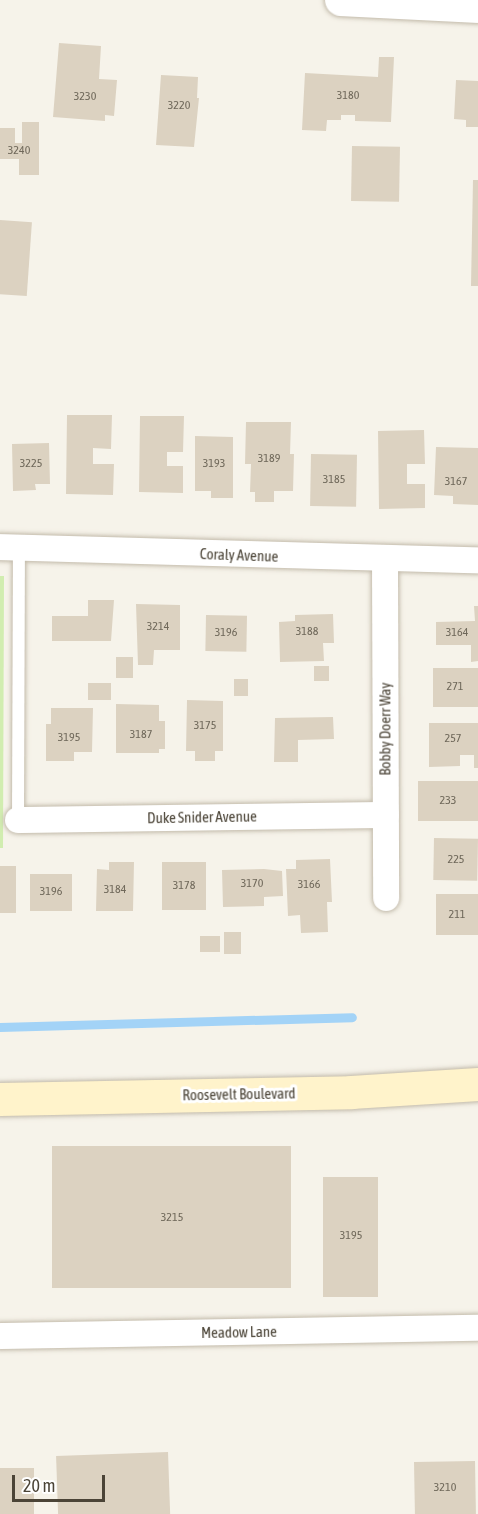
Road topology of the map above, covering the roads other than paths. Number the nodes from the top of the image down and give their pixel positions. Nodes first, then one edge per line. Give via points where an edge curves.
1 (341, 0) edge
2 (478, 7) edge
3 (10, 547) edge
4 (385, 560) junction
5 (478, 560) edge
6 (386, 815) junction
7 (18, 820) joint
8 (386, 898) dead end
9 (478, 1084) edge
10 (0, 1099) edge
11 (478, 1328) edge
12 (0, 1336) edge

1 - 2 street
3 - 4 street, Coraly Avenue
3 - 7 lane
4 - 5 street, Coraly Avenue
4 - 6 street, Bobby Doerr Way
6 - 7 street, Duke Snider Avenue
6 - 8 street, Bobby Doerr Way
9 - 10 main road, Roosevelt Boulevard via 351,1092
11 - 12 street, Meadow Lane

